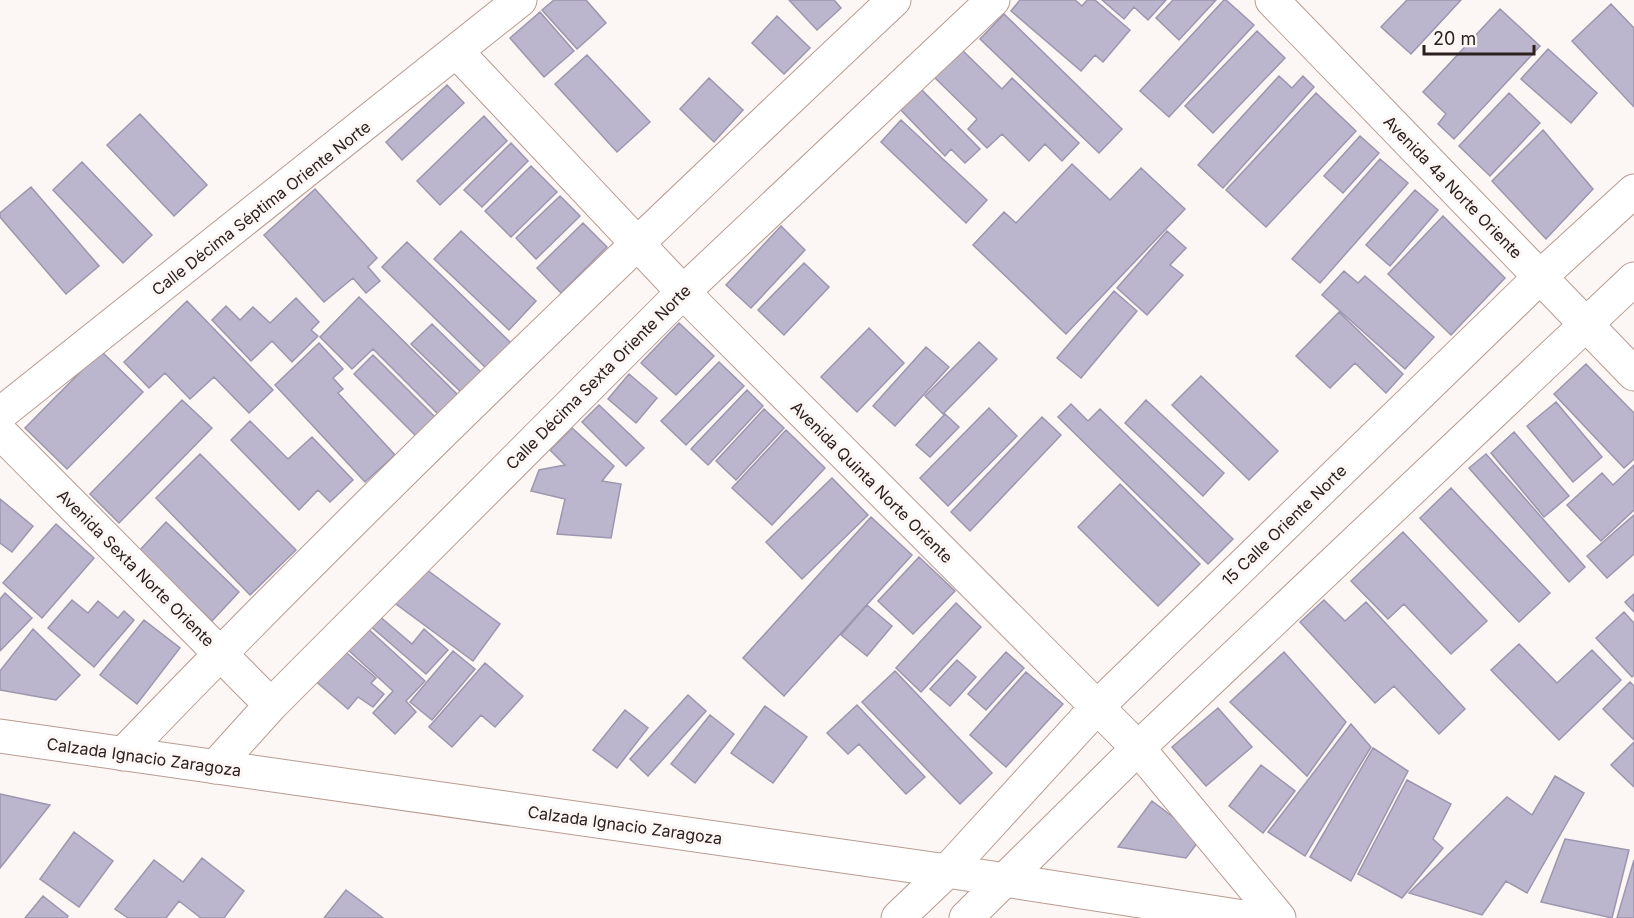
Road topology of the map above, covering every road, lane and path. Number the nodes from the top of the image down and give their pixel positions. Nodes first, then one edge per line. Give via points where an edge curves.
1 (520, 0) edge
2 (894, 0) edge
3 (993, 0) edge
4 (1272, 0) edge
5 (457, 52) junction
6 (1634, 191) edge
7 (636, 243) junction
8 (1540, 277) junction
9 (1634, 279) edge
10 (682, 292) junction
11 (1586, 323) junction
12 (1634, 374) edge
13 (0, 414) edge
14 (0, 432) edge
15 (220, 652) junction
16 (271, 705) junction
17 (1097, 707) junction
18 (0, 736) edge
19 (1138, 748) junction
20 (123, 754) junction
21 (215, 767) junction
22 (947, 871) junction
23 (1003, 881) junction
24 (898, 918) edge
25 (966, 918) edge
26 (1250, 918) edge
27 (1279, 918) edge

1 - 5 street, Calle Décima Séptima Oriente Norte
2 - 7 street
3 - 10 street, Calle Décima Sexta Oriente Norte
4 - 8 street, Avenida 4a Norte Oriente
5 - 7 street, Avenida Quinta Norte Oriente
5 - 13 street, Calle Décima Séptima Oriente Norte
6 - 8 street, 15 Calle Oriente Norte
7 - 10 street, Avenida Quinta Norte Oriente
7 - 15 street
8 - 11 street, Avenida 4a Norte Oriente
8 - 17 street, 15 Calle Oriente Norte
9 - 11 street
10 - 16 street, Calle Décima Sexta Oriente Norte
10 - 17 street, Avenida Quinta Norte Oriente
11 - 12 street, Avenida 4a Norte Oriente
11 - 19 street
14 - 15 street, Avenida Sexta Norte Oriente
15 - 16 street, Avenida Sexta Norte Oriente
15 - 20 street
16 - 21 street, Calle Décima Sexta Oriente Norte
17 - 19 street, Avenida Quinta Norte Oriente
17 - 22 street, 15 Calle Oriente Norte
18 - 20 street, Calzada Ignacio Zaragoza
19 - 23 street
19 - 27 street, Avenida Quinta Norte Oriente
20 - 21 street, Calzada Ignacio Zaragoza
21 - 22 street, Calzada Ignacio Zaragoza
22 - 23 street, Calzada Ignacio Zaragoza
22 - 24 street, 15 Calle Oriente Norte
23 - 25 street
23 - 26 street, Calzada Ignacio Zaragoza

